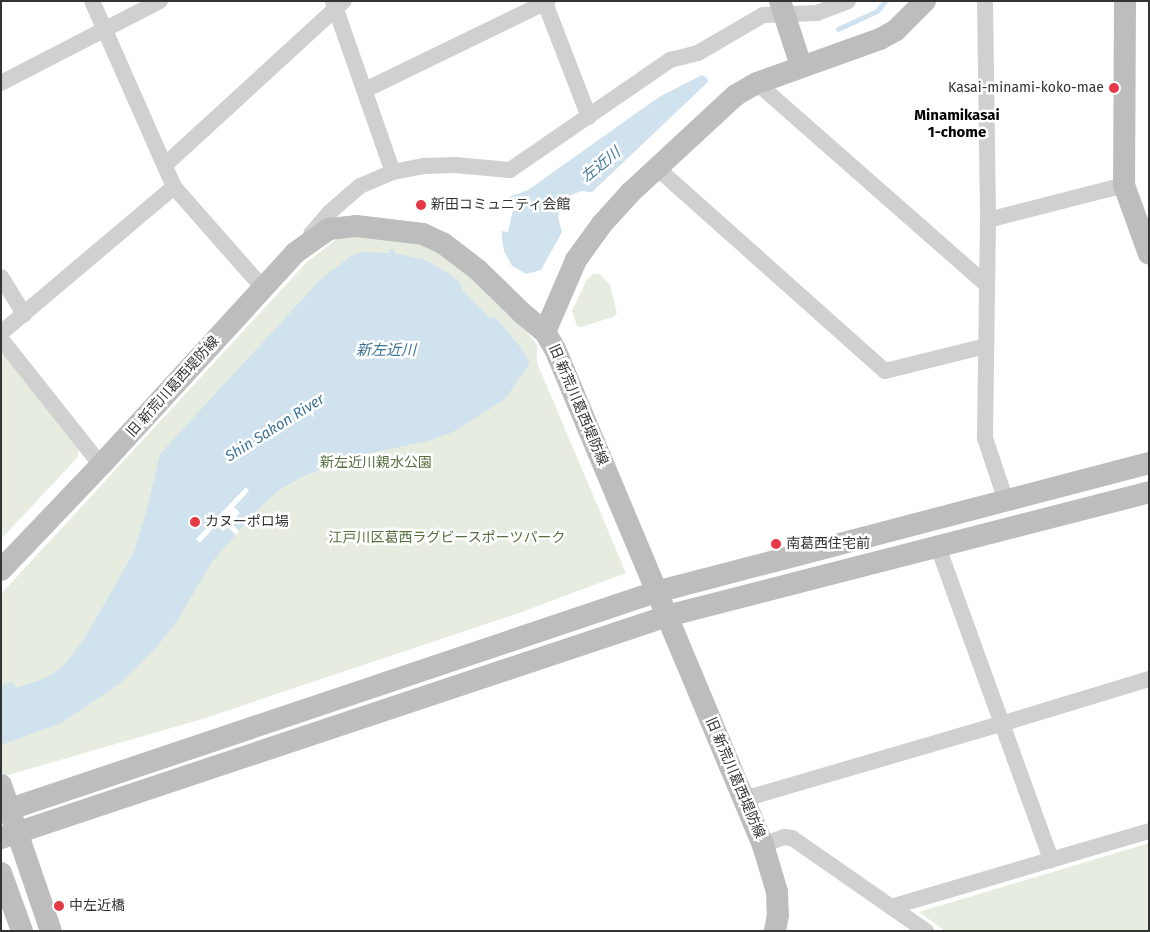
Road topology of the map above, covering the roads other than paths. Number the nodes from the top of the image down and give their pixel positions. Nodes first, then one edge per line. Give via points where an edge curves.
1 (92, 1) edge
2 (160, 1) edge
3 (848, 1) edge
4 (924, 1) edge
5 (985, 1) edge
6 (1126, 1) edge
7 (547, 2) edge
8 (338, 4) edge
9 (782, 8) edge
10 (105, 30) junction
11 (801, 66) junction
12 (1, 83) edge
13 (757, 83) junction
14 (365, 90) junction
15 (589, 117) junction
16 (166, 164) junction
17 (657, 168) junction
18 (393, 172) junction
19 (1124, 185) junction
20 (174, 187) junction
21 (988, 220) junction
22 (295, 253) junction
23 (1149, 254) edge
24 (1, 277) edge
25 (986, 284) junction
26 (263, 288) junction
27 (24, 314) junction
28 (545, 332) junction
29 (1, 333) edge
30 (1, 339) edge
31 (986, 346) junction
32 (1149, 463) edge
33 (101, 465) junction
34 (1149, 492) edge
35 (1006, 501) junction
36 (938, 547) junction
37 (1, 570) edge
38 (656, 592) junction
39 (667, 616) junction
40 (1149, 679) edge
41 (1001, 724) junction
42 (1, 785) edge
43 (744, 798) junction
44 (5, 811) edge
45 (1149, 831) edge
46 (9, 836) edge
47 (763, 845) junction
48 (1050, 860) junction
49 (1, 873) edge
50 (891, 907) junction
51 (22, 931) edge
52 (51, 931) edge
53 (775, 931) edge
54 (926, 931) edge

1 - 10 street
2 - 10 street
3 - 9 street via 817,13
4 - 11 street via 896,30 880,40
5 - 21 street
6 - 19 street
7 - 14 street
7 - 15 street
8 - 14 street
8 - 16 street
9 - 11 street
9 - 15 street via 763,15 698,53 670,60
10 - 12 street
10 - 16 street
11 - 13 street
13 - 17 street via 736,95
13 - 25 street
14 - 18 street
15 - 18 street via 510,170 455,165
16 - 20 street
17 - 28 street via 602,224 576,260
17 - 31 street via 885,371
18 - 22 street via 360,186 330,212
19 - 21 street
19 - 23 street
20 - 26 street
20 - 27 street
21 - 25 street
22 - 26 street, 旧 新荒川葛西堤防線
22 - 28 street, 旧 新荒川葛西堤防線 via 329,229 356,226 423,234 462,256
24 - 27 street
25 - 31 street
26 - 33 street, 旧 新荒川葛西堤防線
27 - 29 street
28 - 38 street, 旧 新荒川葛西堤防線 via 555,349
30 - 33 street
31 - 35 street via 985,438
32 - 35 street
33 - 37 street, 旧 新荒川葛西堤防線
34 - 36 street
35 - 38 street
36 - 39 street
36 - 41 street
38 - 39 street, 旧 新荒川葛西堤防線
38 - 44 street
39 - 43 street, 旧 新荒川葛西堤防線
39 - 46 street
40 - 41 street
41 - 43 street
41 - 48 street
42 - 44 street
43 - 47 street, 旧 新荒川葛西堤防線
44 - 46 street
45 - 48 street
46 - 52 street
47 - 50 street via 784,837 792,838
47 - 53 street, 旧 新荒川葛西堤防線 via 777,892
48 - 50 street
49 - 51 street
50 - 54 street

